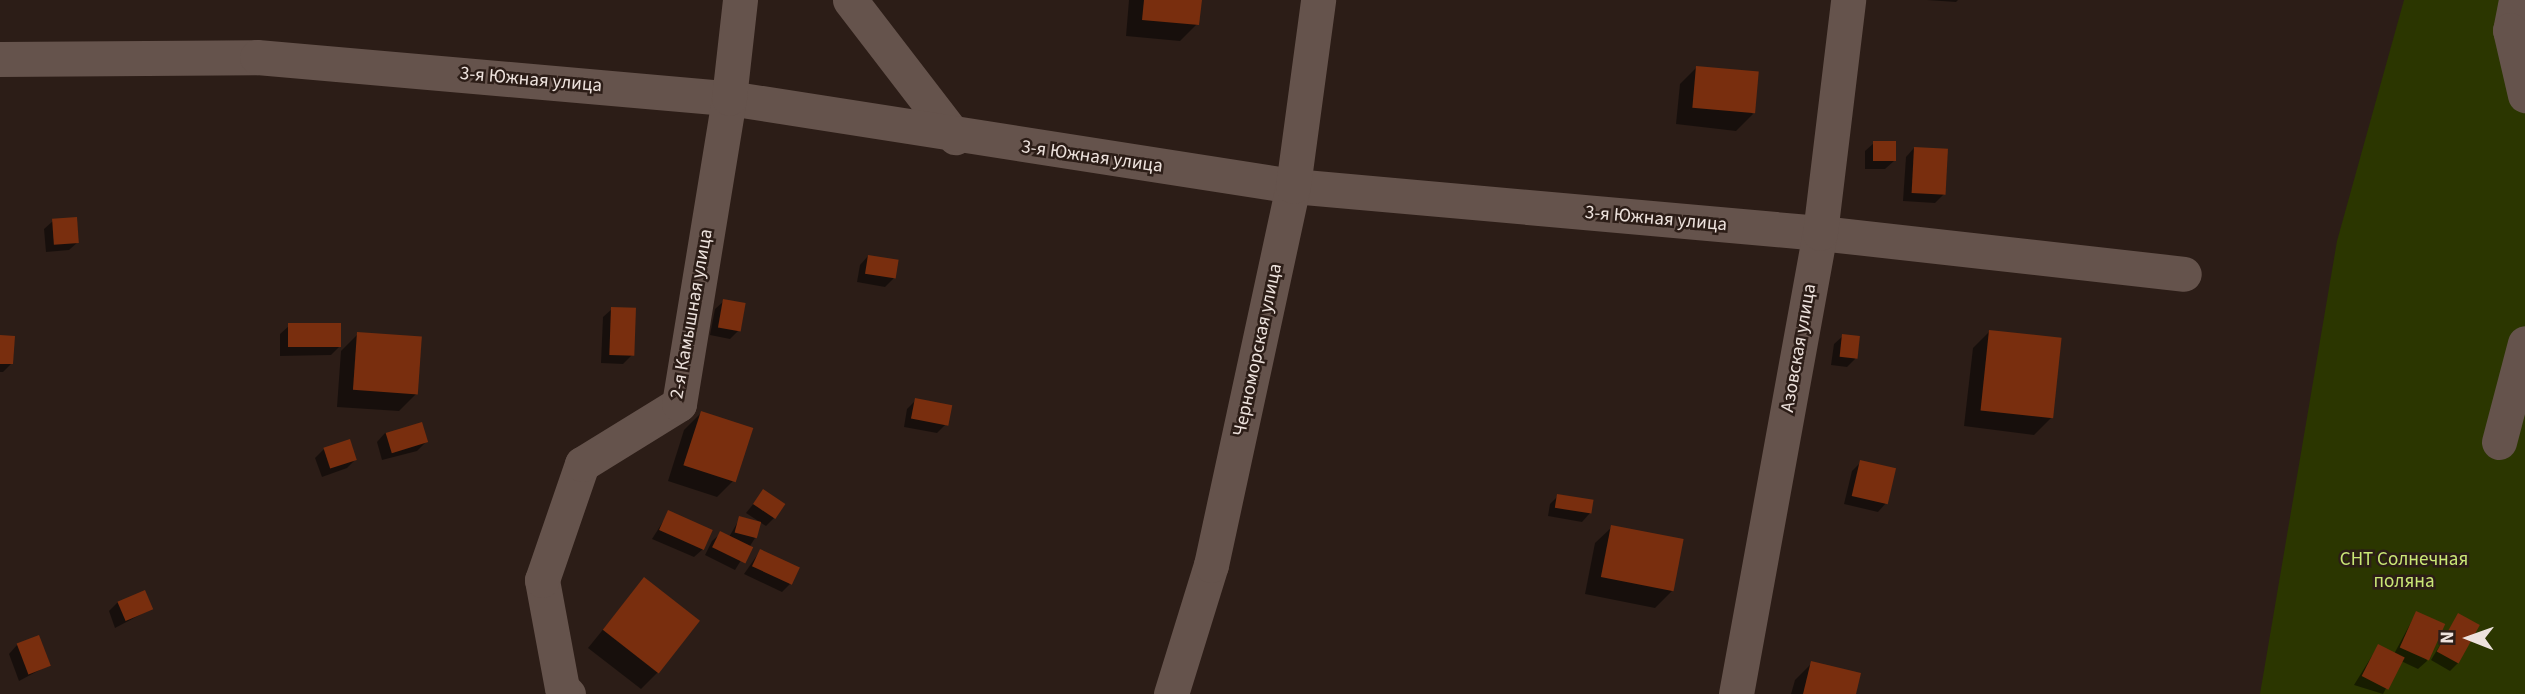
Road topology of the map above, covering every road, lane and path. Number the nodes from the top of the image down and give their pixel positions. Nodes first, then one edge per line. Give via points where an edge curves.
1 (740, 0) edge
2 (850, 0) edge
3 (1318, 0) edge
4 (1848, 0) edge
5 (2516, 0) edge
6 (0, 59) edge
7 (2525, 95) edge
8 (729, 97) junction
9 (955, 137) junction
10 (1293, 187) junction
11 (1820, 233) junction
12 (2184, 274) dead end
13 (2525, 342) edge
14 (2499, 442) dead end
15 (568, 694) edge
16 (1171, 694) edge
17 (1736, 694) edge

1 - 8 street, 2-я Камышная улица
2 - 9 street
3 - 10 street, Черноморская улица
4 - 11 street, Азовская улица
5 - 7 street via 2510,30
6 - 8 street, 3-я Южная улица via 257,57
8 - 9 street, 3-я Южная улица
8 - 15 street, 2-я Камышная улица via 680,404 582,464 542,580 562,688
9 - 10 street, 3-я Южная улица
10 - 11 street, 3-я Южная улица
10 - 16 street, Черноморская улица via 1211,565
11 - 12 street, 3-я Южная улица
11 - 17 street, Азовская улица
13 - 14 street

